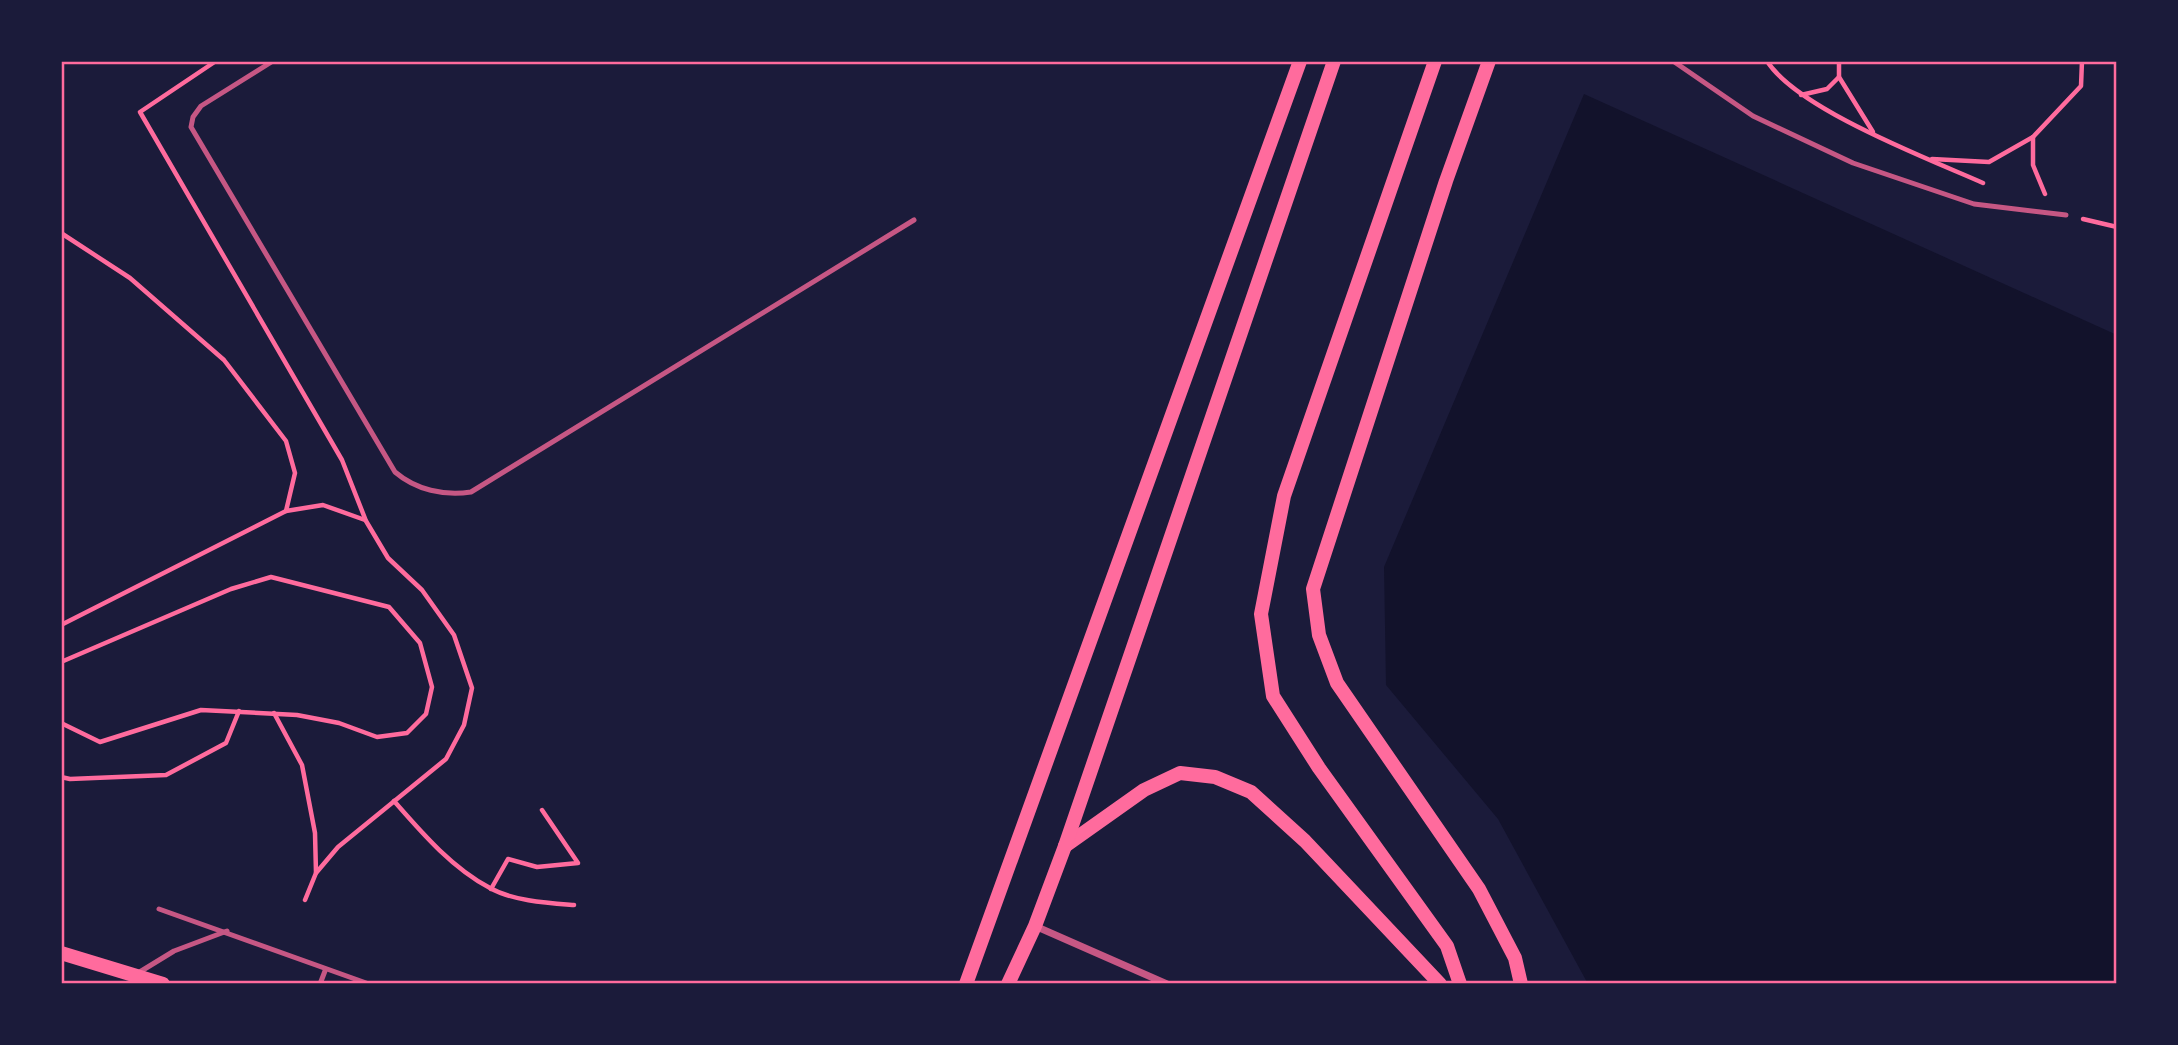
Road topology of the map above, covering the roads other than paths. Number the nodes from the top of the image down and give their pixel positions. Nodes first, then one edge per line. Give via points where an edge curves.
1 (273, 61) edge
2 (1300, 61) edge
3 (1334, 61) edge
4 (1435, 61) edge
5 (1489, 61) edge
6 (1673, 61) edge
7 (2066, 215) road end
8 (914, 220) dead end
9 (1065, 846) junction
10 (159, 909) dead end
11 (1035, 926) junction
12 (227, 931) junction
13 (61, 953) edge
14 (325, 971) junction
15 (134, 975) junction
16 (163, 984) edge
17 (320, 984) edge
18 (369, 984) edge
19 (966, 984) edge
20 (1008, 984) edge
21 (1167, 984) edge
22 (1440, 984) edge
23 (1460, 984) edge
24 (1521, 984) edge

1 - 8 lane via 201,106 191,127 395,471 409,484 452,495 471,492
2 - 19 main road
3 - 9 main road
4 - 23 main road via 1284,496 1261,614 1273,696 1447,946
5 - 24 main road via 1313,589 1319,635 1337,684 1479,889 1515,958
6 - 7 lane via 1753,116 1853,163 1974,204
9 - 11 main road
9 - 22 main road via 1144,790 1180,773 1215,777 1251,792 1305,841
10 - 12 lane
11 - 20 main road
11 - 21 street
12 - 14 lane
12 - 15 lane via 174,951
13 - 15 main road
14 - 17 lane
14 - 18 lane
15 - 16 main road

